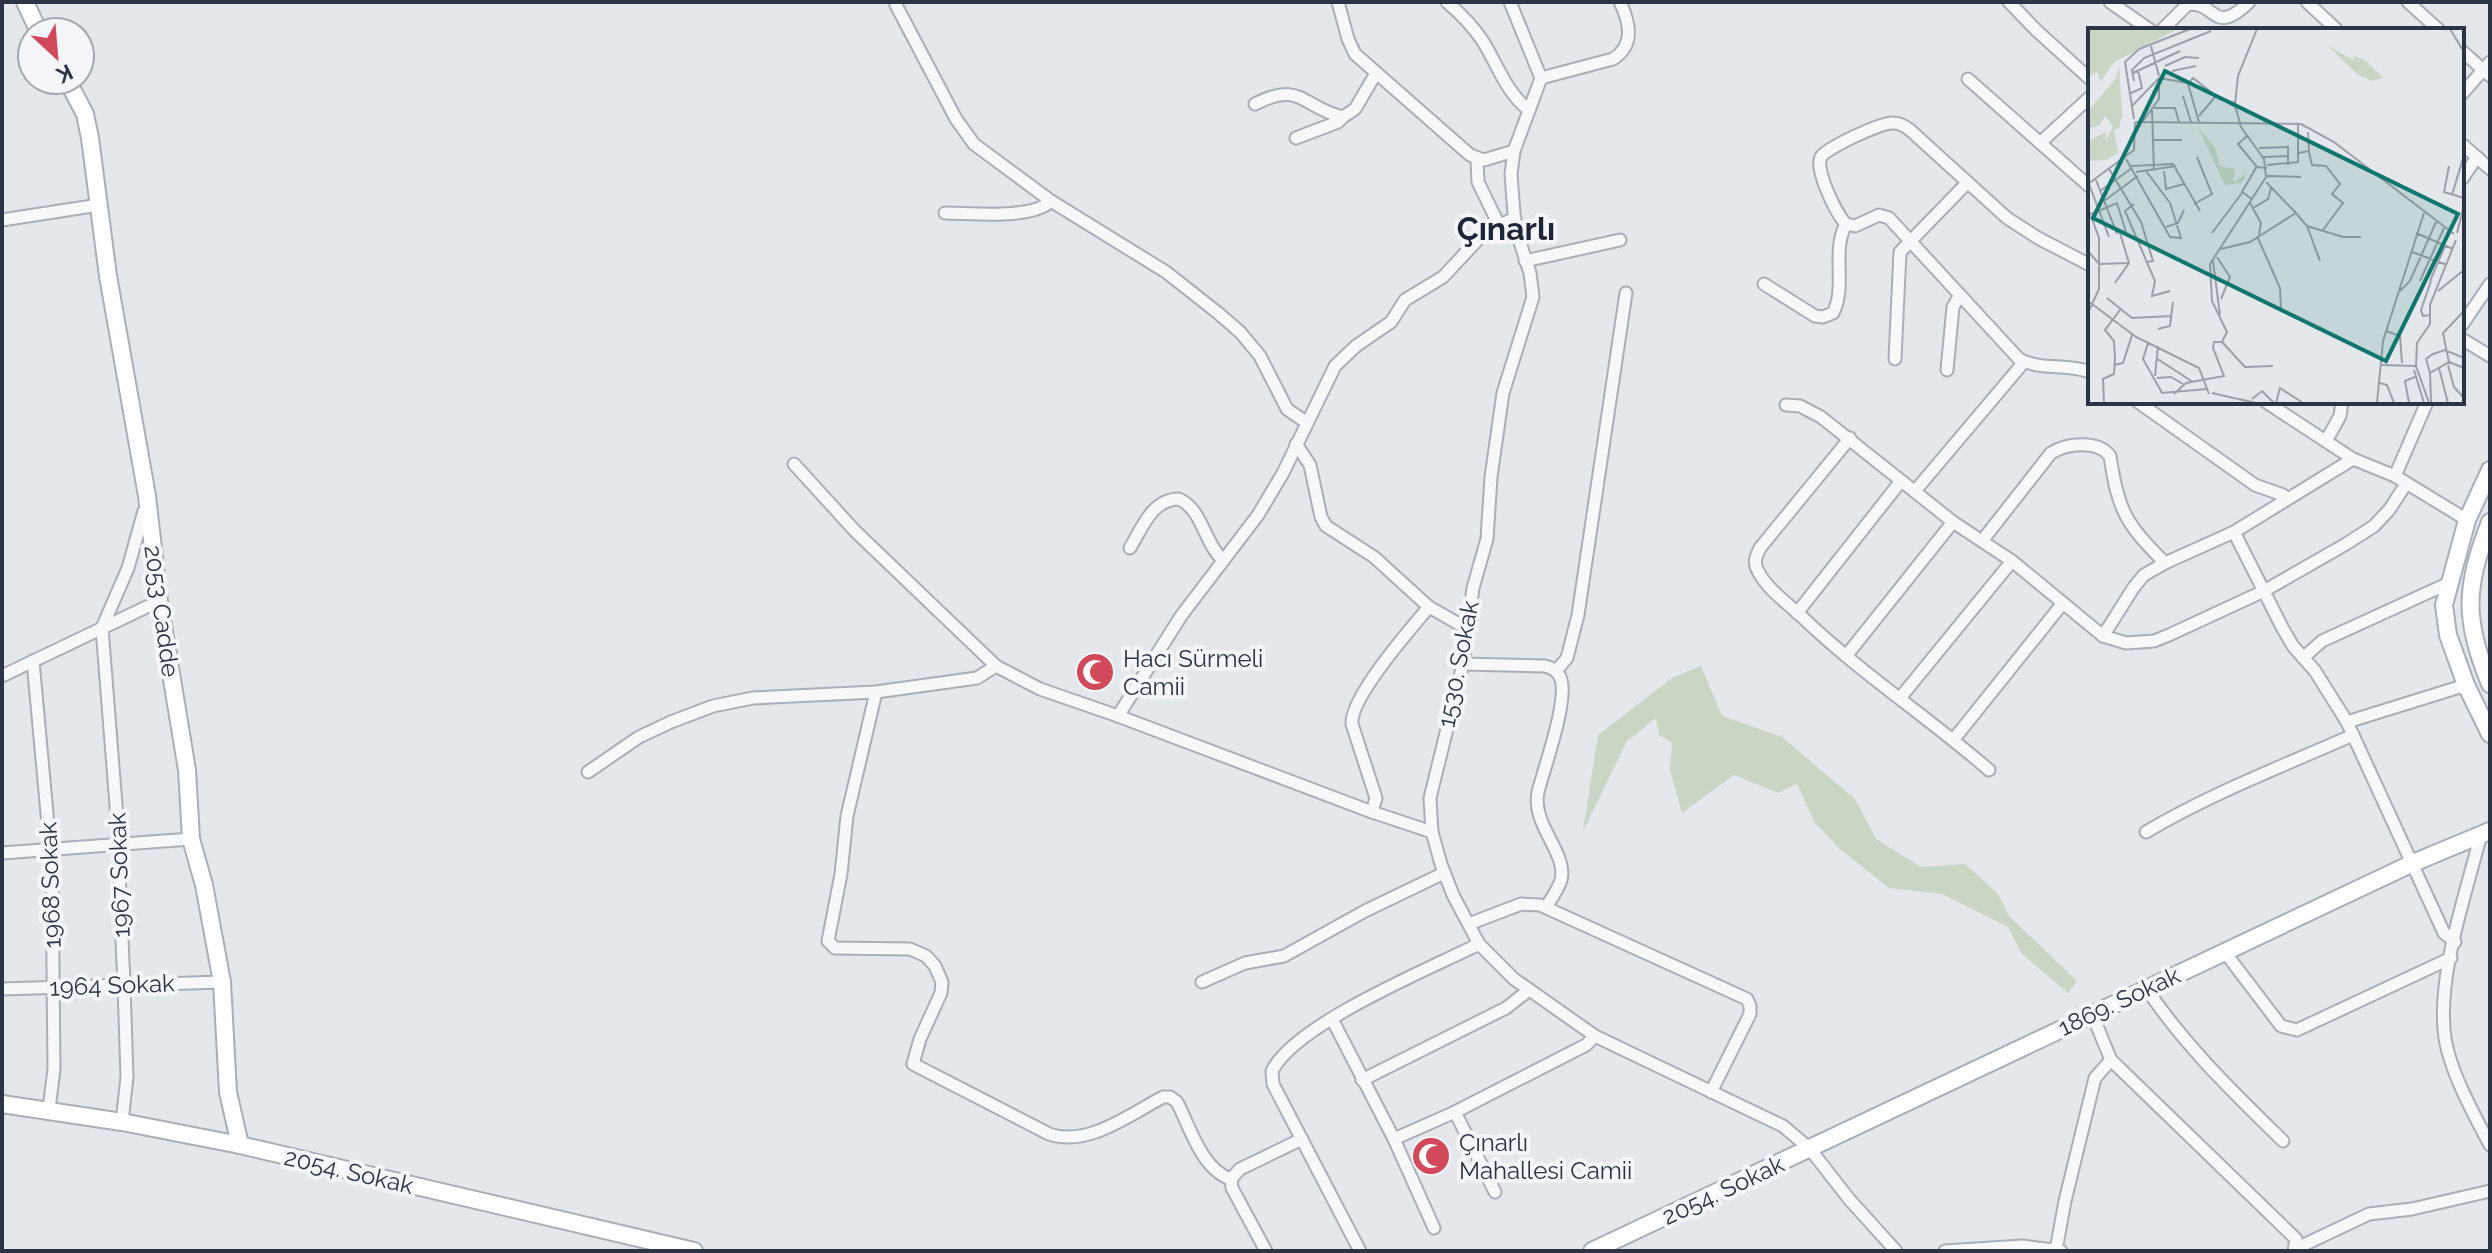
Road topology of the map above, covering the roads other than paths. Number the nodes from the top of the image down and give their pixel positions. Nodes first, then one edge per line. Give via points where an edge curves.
1 (1338, 2) edge
2 (1447, 2) edge
3 (1510, 2) edge
4 (1620, 2) edge
5 (2009, 2) edge
6 (2110, 2) edge
7 (2249, 2) edge
8 (2307, 2) edge
9 (2408, 2) edge
10 (896, 5) dead end
11 (2223, 18) junction
12 (2147, 28) edge
13 (2164, 28) edge
14 (2227, 28) edge
15 (2335, 28) edge
16 (2437, 28) edge
17 (2464, 52) edge
18 (2488, 69) edge
19 (1375, 75) junction
20 (2088, 77) edge
21 (1541, 78) junction
22 (1968, 79) dead end
23 (2464, 92) edge
24 (74, 96) edge
25 (2088, 99) edge
26 (1255, 104) dead end
27 (1529, 110) junction
28 (1343, 117) junction
29 (1296, 138) dead end
30 (2040, 143) junction
31 (2464, 146) edge
32 (1514, 151) junction
33 (2477, 157) junction
34 (1477, 160) junction
35 (2490, 169) edge
36 (2464, 176) edge
37 (1967, 183) junction
38 (2088, 185) edge
39 (1051, 201) junction
40 (99, 205) junction
41 (945, 213) dead end
42 (1515, 218) junction
43 (2, 220) edge
44 (1846, 224) junction
45 (1499, 225) junction
46 (1620, 240) dead end
47 (1910, 241) junction
48 (1525, 261) junction
49 (2088, 264) edge
50 (1764, 284) dead end
51 (2490, 284) edge
52 (1626, 293) dead end
53 (1960, 295) junction
54 (2464, 322) edge
55 (2464, 340) edge
56 (2490, 356) edge
57 (1895, 359) dead end
58 (2024, 362) junction
59 (1947, 370) dead end
60 (2088, 371) edge
61 (2141, 404) edge
62 (2269, 404) edge
63 (2342, 404) edge
64 (2426, 404) edge
65 (1786, 405) dead end
66 (1307, 423) junction
67 (1850, 438) junction
68 (2326, 441) junction
69 (1296, 444) junction
70 (2353, 459) junction
71 (794, 464) dead end
72 (2490, 470) edge
73 (2395, 476) junction
74 (1901, 481) junction
75 (2406, 484) junction
76 (1915, 491) junction
77 (147, 496) junction
78 (2287, 499) junction
79 (2467, 520) junction
80 (1953, 522) junction
81 (2490, 522) edge
82 (2234, 532) junction
83 (1982, 541) junction
84 (1130, 548) dead end
85 (1223, 560) junction
86 (2012, 561) junction
87 (2165, 563) junction
88 (2449, 583) junction
89 (2264, 591) junction
90 (159, 601) junction
91 (2063, 603) junction
92 (1429, 607) junction
93 (1797, 613) junction
94 (102, 628) junction
95 (1466, 628) junction
96 (2103, 636) junction
97 (1846, 656) junction
98 (2303, 658) junction
99 (33, 661) junction
100 (1463, 664) junction
101 (996, 666) junction
102 (1556, 671) junction
103 (2, 676) edge
104 (2490, 684) edge
105 (2466, 685) junction
106 (876, 692) junction
107 (1900, 698) junction
108 (1118, 716) junction
109 (2347, 722) junction
110 (2490, 734) edge
111 (2353, 735) junction
112 (1954, 739) junction
113 (1989, 770) dead end
114 (588, 772) dead end
115 (1372, 812) junction
116 (2487, 829) edge
117 (1432, 832) junction
118 (2146, 832) dead end
119 (191, 839) junction
120 (117, 845) junction
121 (50, 850) junction
122 (2, 853) edge
123 (2421, 859) junction
124 (1444, 873) junction
125 (1546, 907) junction
126 (1469, 924) junction
127 (2455, 942) junction
128 (1479, 944) junction
129 (2224, 951) junction
130 (2451, 958) junction
131 (222, 982) junction
132 (1202, 982) dead end
133 (124, 985) junction
134 (53, 988) junction
135 (2146, 988) junction
136 (2, 989) edge
137 (1529, 990) junction
138 (2092, 1014) junction
139 (1332, 1019) junction
140 (1595, 1036) junction
141 (2111, 1060) junction
142 (1362, 1080) junction
143 (1711, 1092) junction
144 (2, 1104) edge
145 (49, 1109) junction
146 (1455, 1112) junction
147 (122, 1122) junction
148 (1302, 1139) junction
149 (1394, 1139) junction
150 (2283, 1141) dead end
151 (240, 1145) junction
152 (2490, 1145) edge
153 (1810, 1149) junction
154 (1231, 1179) junction
155 (2490, 1191) edge
156 (1495, 1192) dead end
157 (1434, 1228) dead end
158 (2059, 1250) edge
159 (2294, 1250) edge
160 (694, 1251) edge
161 (1266, 1251) edge
162 (1360, 1251) edge
163 (1592, 1251) edge
164 (1896, 1251) edge
165 (1945, 1251) edge

1 - 19 street via 1355,54
2 - 27 street via 1465,17 1518,102
3 - 21 street
4 - 21 street via 1629,32 1622,52
5 - 20 street
6 - 12 street
7 - 11 street via 2234,16
8 - 15 street
9 - 16 street
10 - 39 street via 968,137
11 - 13 street via 2188,4
11 - 14 street
17 - 18 street
18 - 23 street
19 - 28 street via 1355,109
19 - 34 street
21 - 27 street, 1530. Sokak
22 - 30 street
24 - 40 main road, 2053 Cadde via 88,125
25 - 30 street
26 - 28 street via 1283,93
27 - 32 street, 1530. Sokak
28 - 29 street
30 - 38 street
31 - 33 street
32 - 34 street
32 - 42 street, 1530. Sokak
33 - 35 street
33 - 36 street
34 - 45 street via 1478,182
37 - 44 street via 1905,126 1885,124 1827,150 1819,160 1819,172
37 - 47 street
37 - 49 street via 2007,218
39 - 41 street via 1036,210
39 - 66 street via 1166,272 1218,313 1260,356 1287,409
40 - 43 street
40 - 77 main road, 2053 Cadde
42 - 45 street
42 - 48 street, 1530. Sokak
44 - 47 street via 1886,216
44 - 50 street via 1833,313 1815,316
45 - 66 street via 1485,232 1443,277 1405,300 1391,322 1335,366
46 - 48 street
47 - 53 street
47 - 57 street via 1898,256
48 - 95 street, 1530. Sokak via 1533,297 1503,393 1487,539
51 - 54 street
52 - 102 street via 1578,615 1567,658
53 - 58 street
53 - 59 street via 1953,307
55 - 56 street
58 - 60 street
58 - 76 street
61 - 78 street via 2255,485
62 - 68 street
63 - 68 street
64 - 73 street
65 - 67 street via 1811,411
66 - 69 street
67 - 74 street
67 - 93 street via 1756,556 1758,572
68 - 70 street
69 - 85 street via 1258,515
69 - 92 street via 1310,465 1326,526 1374,557
70 - 73 street
70 - 78 street
71 - 101 street via 865,541
72 - 79 main road
73 - 75 street
74 - 76 street
74 - 93 street
75 - 79 street
75 - 89 street via 2374,526
76 - 80 street
77 - 90 main road, 2053 Cadde
77 - 94 street via 128,568
78 - 82 street
79 - 88 main road
80 - 83 street
80 - 97 street
81 - 104 main road via 2468,608 2476,652
82 - 87 street
82 - 89 street
83 - 86 street
83 - 87 street via 2051,453 2067,446 2096,446 2110,456 2124,517
84 - 85 street via 1149,515 1179,499 1193,509
85 - 108 street
86 - 91 street
86 - 107 street
87 - 96 street via 2144,575
88 - 98 street via 2322,641
88 - 105 main road via 2444,605 2448,635
89 - 96 street via 2154,641 2126,643
89 - 98 street
90 - 94 street
90 - 119 main road, 2053 Cadde via 187,770
91 - 96 street
91 - 112 street
92 - 95 street
92 - 115 street via 1353,712 1352,724 1376,798
93 - 97 street
94 - 99 street
94 - 120 street, 1967 Sokak
95 - 100 street, 1530. Sokak
97 - 107 street
98 - 109 street
99 - 103 street
99 - 121 street, 1968 Sokak
100 - 102 street via 1545,666
100 - 117 street, 1530. Sokak via 1430,798
101 - 106 street via 977,678
101 - 108 street via 1040,689
102 - 125 street via 1563,694 1537,804 1562,877
105 - 109 street
105 - 110 main road
106 - 114 street via 753,698 713,706 647,733
106 - 154 street via 847,816 828,941 835,948 910,949 935,966 941,993 913,1064 1065,1138 1087,1136 1170,1097 1210,1165
107 - 112 street
108 - 115 street
109 - 111 street
111 - 118 street
111 - 123 street
112 - 113 street
115 - 117 street
116 - 123 main road, 1869. Sokak
116 - 127 street
117 - 124 street, 1530. Sokak
119 - 120 street
119 - 131 main road, 2053 Cadde
120 - 121 street
120 - 133 street, 1967 Sokak
121 - 122 street
121 - 134 street, 1968 Sokak
123 - 127 street via 2444,933
123 - 129 main road, 1869. Sokak
124 - 126 street, 1530. Sokak
124 - 132 street via 1284,956 1245,963
125 - 126 street via 1521,904
125 - 143 street via 1747,999 1750,1014
126 - 128 street, 1530. Sokak
127 - 130 street
128 - 137 street, 1530. Sokak
128 - 139 street
129 - 130 street via 2281,1026 2297,1030
129 - 135 main road, 1869. Sokak
130 - 152 street via 2445,977 2446,1041
131 - 133 street, 1964 Sokak
131 - 151 main road, 2053 Cadde via 228,1092
133 - 134 street, 1964 Sokak
133 - 147 street, 1967 Sokak via 127,1077
134 - 136 street, 1964 Sokak
134 - 145 street, 1968 Sokak
135 - 138 main road, 1869. Sokak
135 - 150 street via 2204,1064
137 - 140 street, 1530. Sokak
137 - 142 street via 1506,1008
138 - 141 street
138 - 153 main road, 1869. Sokak
139 - 142 street
139 - 148 street via 1300,1039 1272,1071 1273,1084
140 - 143 street, 1530. Sokak
140 - 146 street
141 - 158 street via 2095,1078 2065,1201
141 - 159 street via 2296,1239
142 - 149 street
143 - 153 street, 1530. Sokak via 1783,1126
144 - 145 main road, 2054. Sokak
145 - 147 main road, 2054. Sokak
146 - 149 street
146 - 156 street
147 - 151 main road, 2054. Sokak
148 - 154 street via 1240,1169
148 - 162 street
149 - 157 street
151 - 160 main road, 2054. Sokak
153 - 163 main road, 2054. Sokak
153 - 164 street, 1530. Sokak
154 - 161 street
155 - 159 street via 2369,1214
158 - 165 street via 2022,1246

